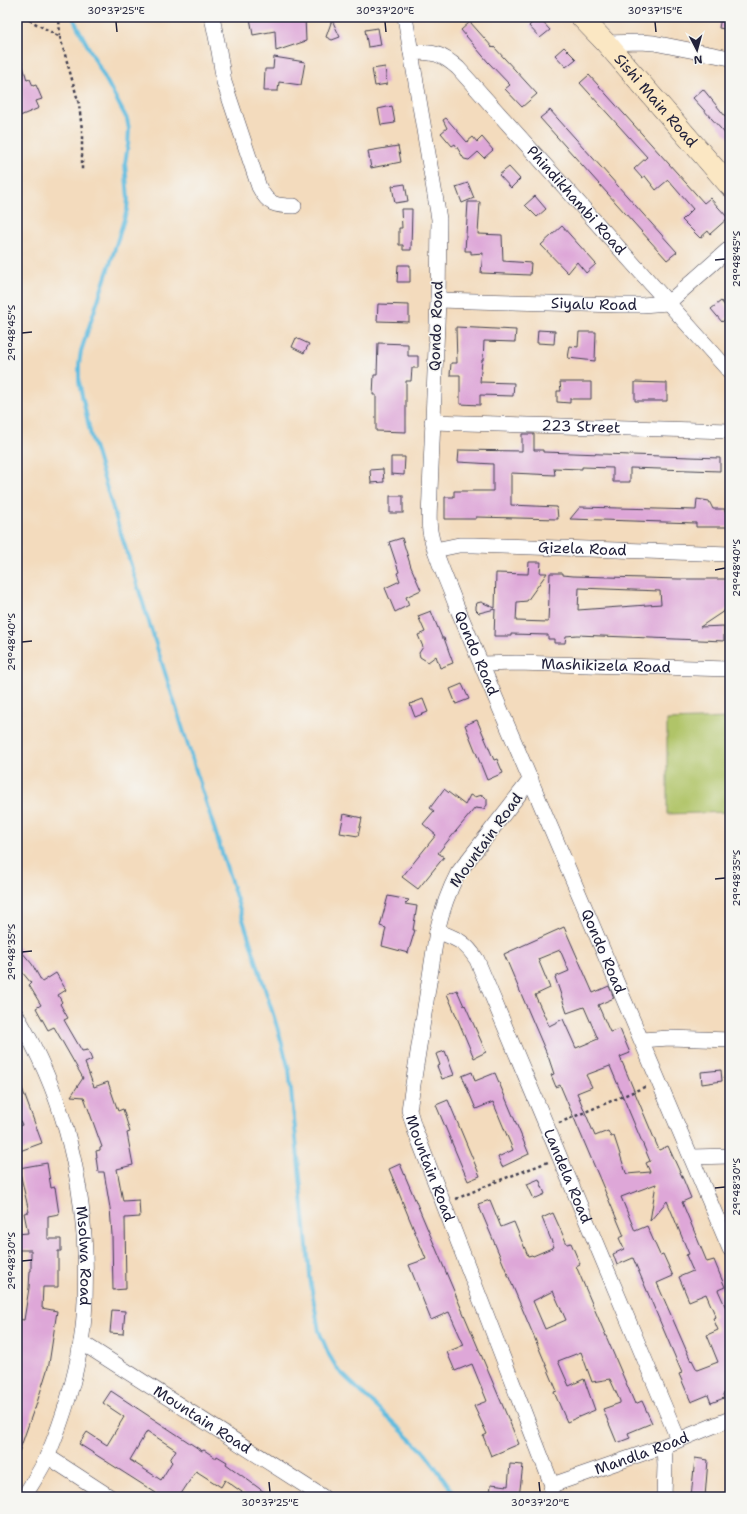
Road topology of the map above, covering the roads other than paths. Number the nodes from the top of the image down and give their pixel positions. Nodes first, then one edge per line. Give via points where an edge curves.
1 (212, 17) edge
2 (405, 17) edge
3 (581, 17) edge
4 (606, 43) junction
5 (411, 52) junction
6 (730, 58) edge
7 (730, 186) edge
8 (294, 206) dead end
9 (730, 248) edge
10 (438, 300) junction
11 (668, 303) junction
12 (730, 372) edge
13 (432, 422) junction
14 (730, 431) edge
15 (435, 550) junction
16 (730, 554) edge
17 (482, 664) junction
18 (730, 670) edge
19 (531, 779) junction
20 (436, 932) junction
21 (17, 1016) edge
22 (642, 1040) junction
23 (730, 1040) edge
24 (730, 1156) edge
25 (691, 1157) junction
26 (730, 1249) edge
27 (81, 1342) junction
28 (730, 1419) edge
29 (678, 1439) junction
30 (664, 1446) junction
31 (47, 1456) junction
32 (551, 1491) edge
33 (24, 1497) edge
34 (110, 1497) edge
35 (323, 1497) edge
36 (664, 1497) edge

1 - 8 street via 224,82 259,188 264,198 277,206
2 - 5 street, Qondo Road
3 - 4 street, Sishi Main Road
4 - 6 street via 654,43
4 - 7 street, Sishi Main Road
5 - 10 street, Qondo Road via 439,219
5 - 11 street, Phindikhambi Road via 439,54 458,68
9 - 11 street
10 - 11 street, Siyalu Road via 619,305
10 - 13 street, Qondo Road
11 - 12 street, Phindikhambi Road
13 - 14 street, 223 Street
13 - 15 street, Qondo Road via 429,520
15 - 16 street, Gizela Road via 474,545
15 - 17 street, Qondo Road
17 - 18 street, Mashikizela Road
17 - 19 street, Qondo Road
19 - 20 street, Mountain Road via 458,873 442,907
19 - 22 street, Qondo Road
20 - 29 street, Landela Road via 466,945 477,960
20 - 32 street, Mountain Road via 409,1110
21 - 27 street, Msolwa Road via 51,1083 74,1163 83,1220 86,1269
22 - 23 street
22 - 25 street, Qondo Road
24 - 25 street
25 - 26 street, Qondo Road
27 - 31 street, Msolwa Road via 74,1379
27 - 35 street, Mountain Road
28 - 29 street, Mandla Road
29 - 30 street, Mandla Road
30 - 32 street, Mandla Road
30 - 36 street
31 - 33 street, Msolwa Road
31 - 34 street

